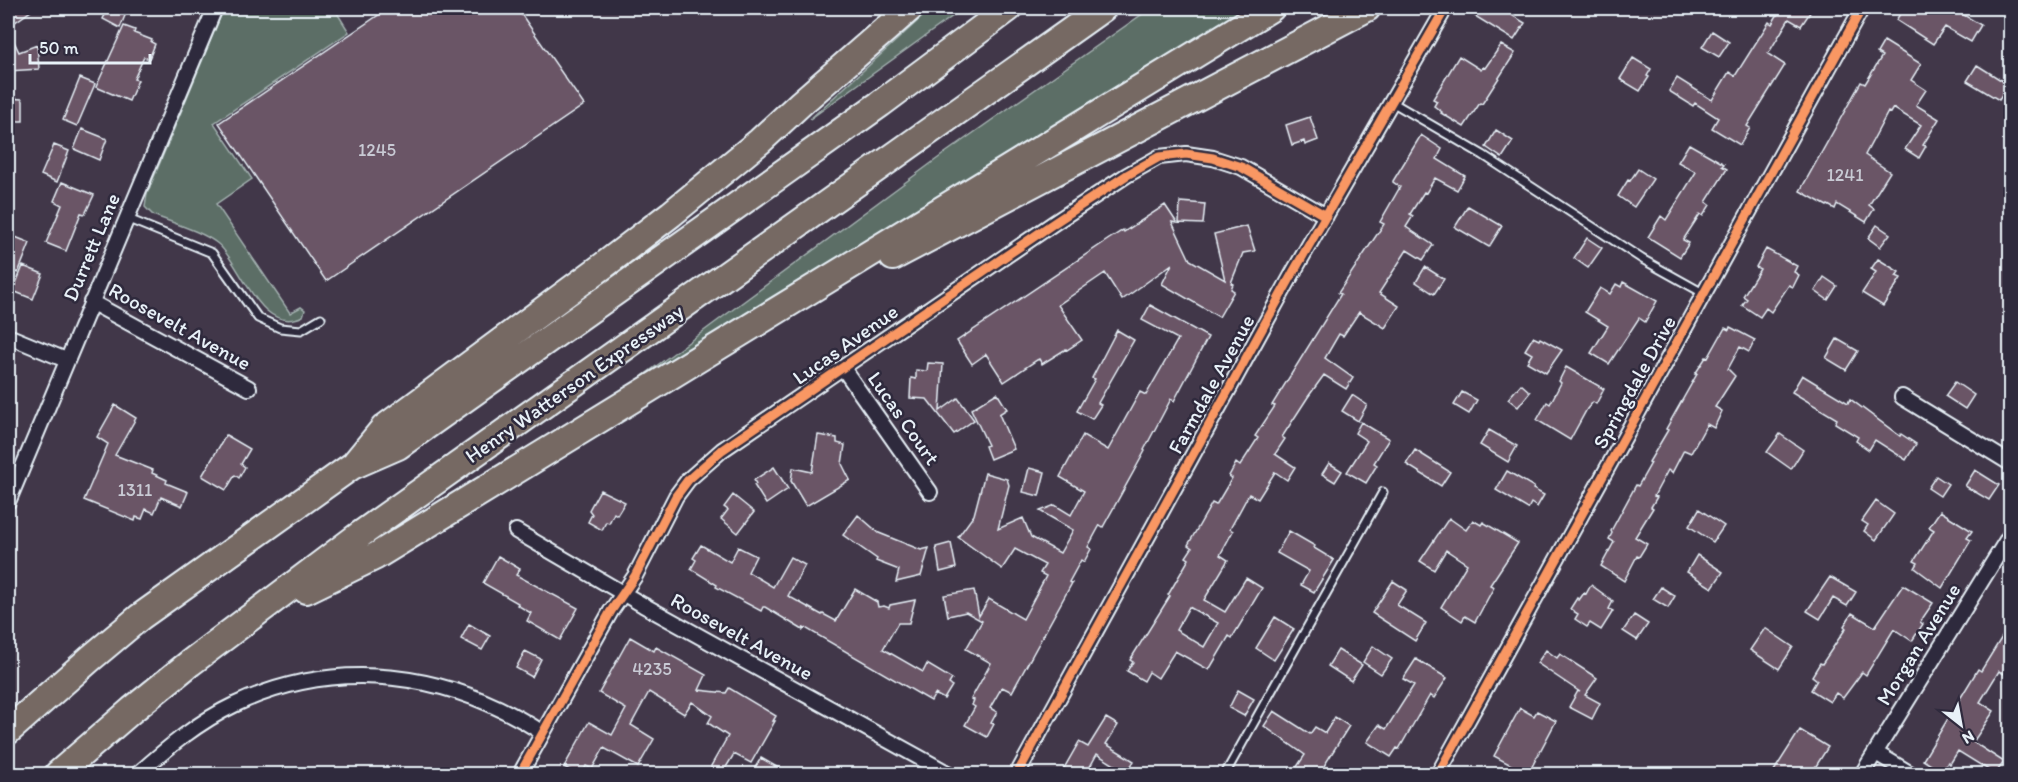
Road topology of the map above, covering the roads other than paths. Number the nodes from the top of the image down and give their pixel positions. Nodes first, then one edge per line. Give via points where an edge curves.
1 (215, 8) edge
2 (910, 8) edge
3 (1009, 8) edge
4 (1103, 8) edge
5 (1271, 8) edge
6 (1366, 8) edge
7 (1862, 8) edge
8 (1442, 14) dead end
9 (1390, 101) junction
10 (1326, 216) junction
11 (126, 218) junction
12 (843, 269) junction
13 (1703, 293) junction
14 (91, 302) junction
15 (321, 318) dead end
16 (8, 336) edge
17 (66, 360) junction
18 (843, 368) junction
19 (249, 388) dead end
20 (1902, 398) dead end
21 (2010, 463) edge
22 (352, 466) junction
23 (930, 492) dead end
24 (1383, 492) dead end
25 (8, 502) edge
26 (516, 531) dead end
27 (2010, 535) edge
28 (623, 593) junction
29 (255, 615) junction
30 (8, 731) edge
31 (543, 733) junction
32 (1876, 753) junction
33 (58, 774) edge
34 (138, 774) edge
35 (520, 774) edge
36 (949, 774) edge
37 (1017, 774) edge
38 (1225, 774) edge
39 (1438, 774) edge
40 (1862, 774) edge
41 (1911, 774) edge

1 - 11 street, Durrett Lane
2 - 22 highway via 760,141 603,267 384,428
3 - 22 highway via 398,446
4 - 29 highway, Henry Watterson Expressway via 361,534
5 - 12 highway
6 - 12 highway via 889,259
7 - 13 street, Springdale Drive
8 - 9 street, Farmdale Avenue
9 - 10 street, Farmdale Avenue
9 - 13 lane
10 - 18 street, Lucas Avenue via 1240,167 1186,154 1159,157 1054,223
10 - 37 street, Farmdale Avenue
11 - 14 street, Durrett Lane
11 - 15 lane via 212,252 258,318 280,328 301,330
12 - 29 highway via 376,556
13 - 39 street, Springdale Drive
14 - 17 street, Durrett Lane
14 - 19 street, Roosevelt Avenue
16 - 17 street
17 - 25 street, Durrett Lane
18 - 23 street, Lucas Court
18 - 28 street, Lucas Avenue via 722,450 688,480
20 - 21 street
22 - 30 highway via 140,617
24 - 38 lane
26 - 28 street, Roosevelt Avenue
27 - 32 street, Morgan Avenue
28 - 31 street, Lucas Avenue
28 - 36 street, Roosevelt Avenue
29 - 33 highway, Henry Watterson Expressway via 148,697
31 - 34 street via 492,704 444,687 389,677 331,677 272,690 232,706 182,738
31 - 35 street, Lucas Avenue
32 - 40 street, Morgan Avenue
32 - 41 street

